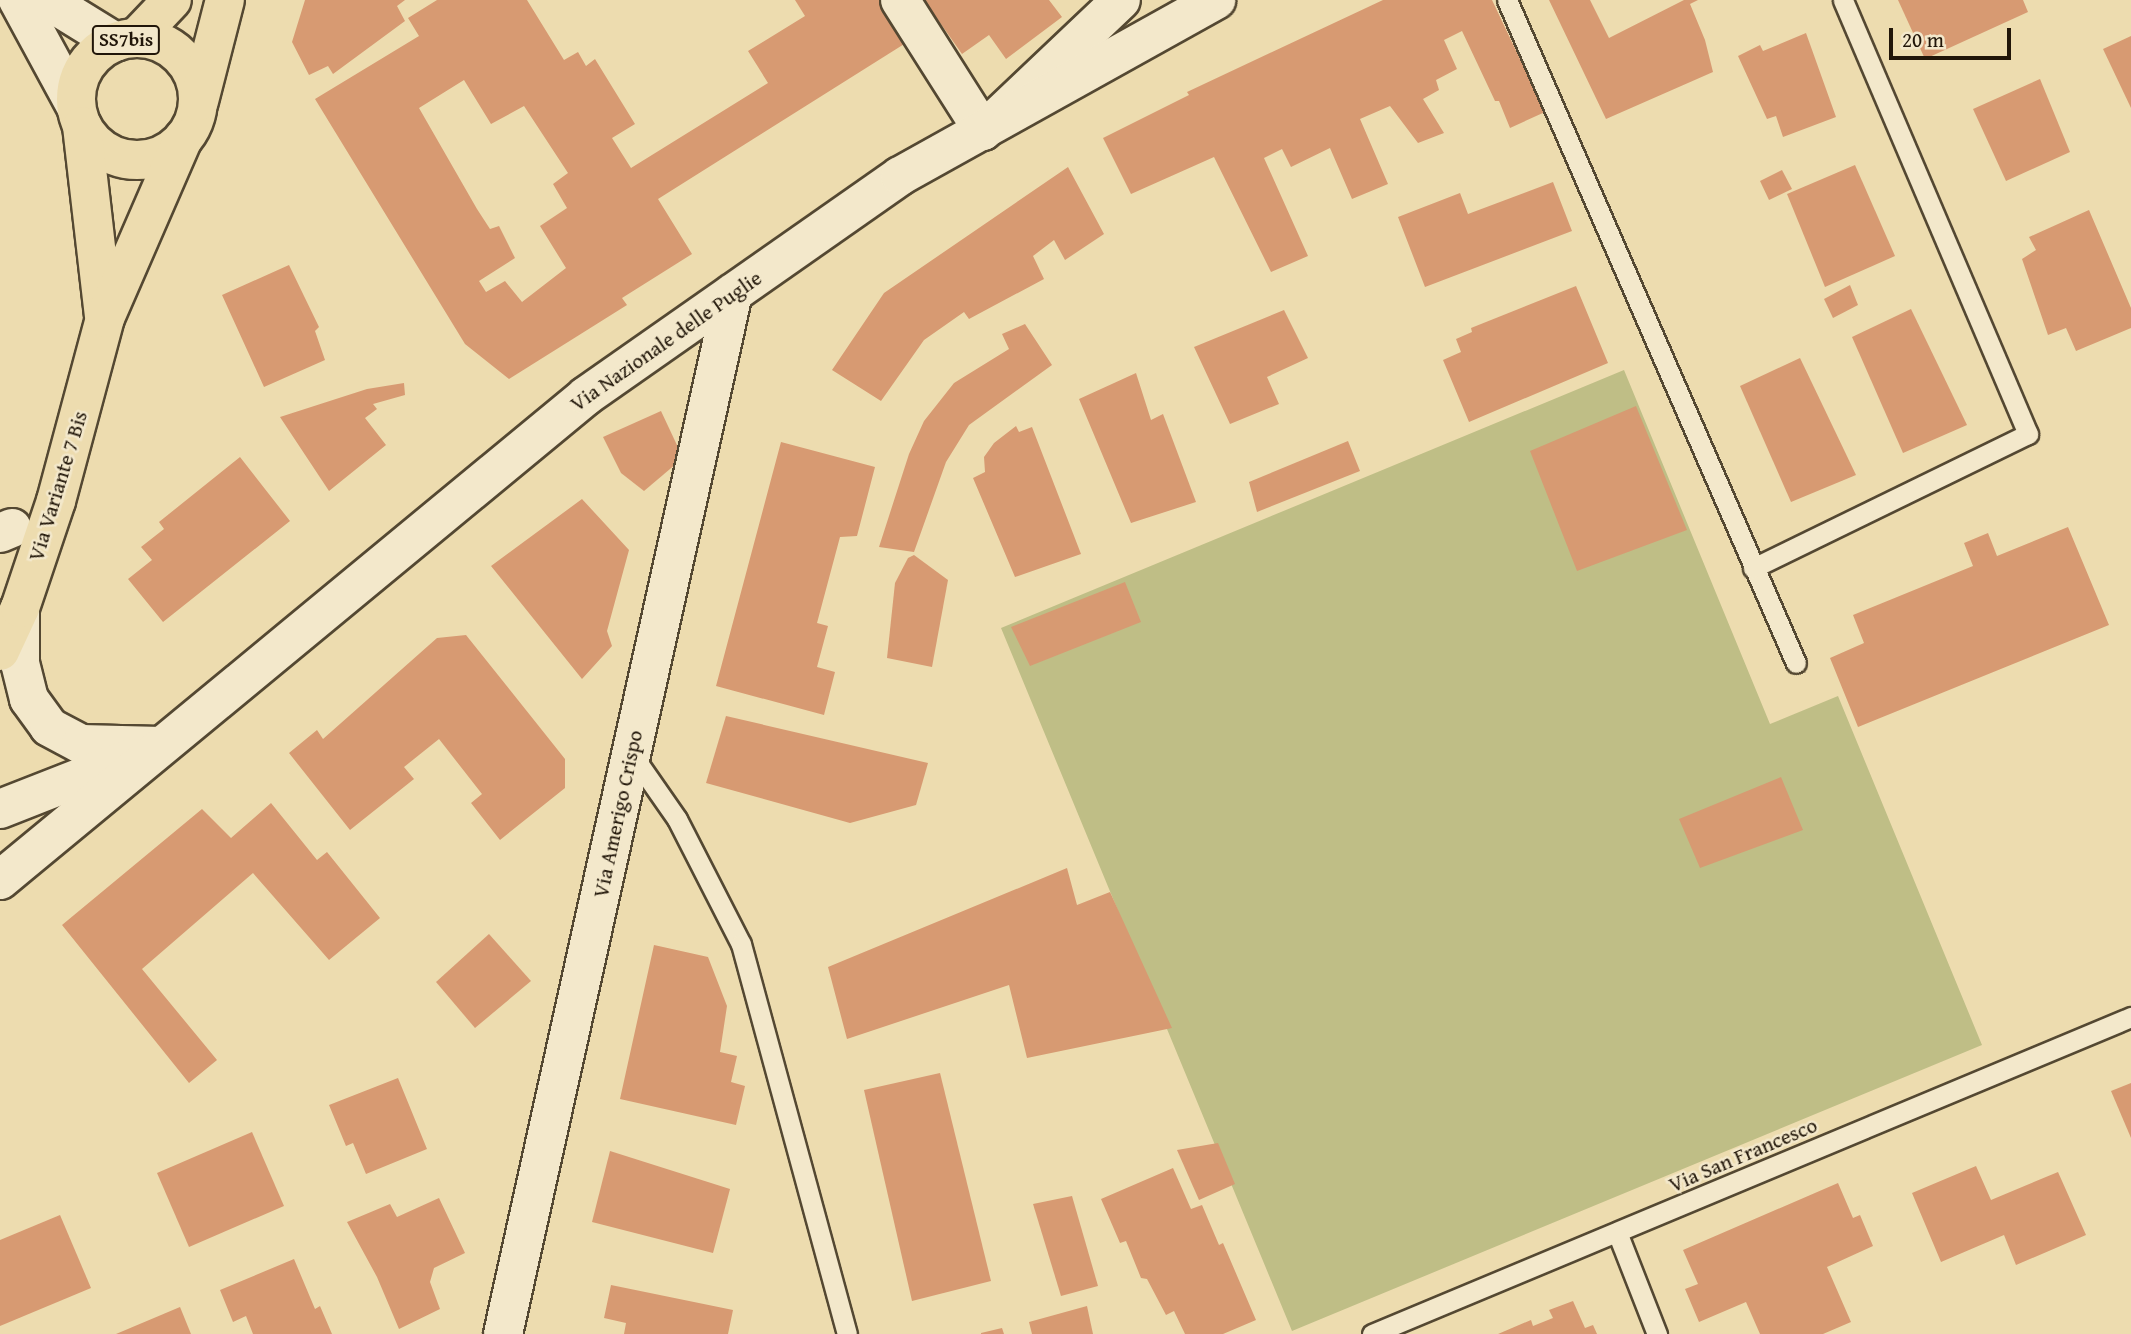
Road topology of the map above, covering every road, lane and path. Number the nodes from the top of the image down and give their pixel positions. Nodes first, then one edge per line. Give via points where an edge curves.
1 (18, 0) edge
2 (47, 0) edge
3 (172, 0) edge
4 (225, 0) edge
5 (900, 0) edge
6 (1121, 0) edge
7 (1216, 0) edge
8 (1507, 0) edge
9 (1843, 0) edge
10 (125, 40) junction
11 (198, 103) junction
12 (79, 117) junction
13 (983, 131) junction
14 (183, 139) junction
15 (733, 293) junction
16 (105, 318) junction
17 (1753, 568) junction
18 (20, 608) junction
19 (0, 651) edge
20 (1796, 663) dead end
21 (161, 746) junction
22 (631, 753) junction
23 (0, 809) edge
24 (0, 880) edge
25 (2131, 1017) edge
26 (1617, 1232) junction
27 (503, 1334) edge
28 (847, 1334) edge
29 (1372, 1334) edge
30 (1657, 1334) edge

1 - 12 main road
2 - 10 main road
3 - 10 main road, SS7bis
4 - 11 main road, SS7bis
5 - 13 main road
6 - 13 main road
7 - 13 main road, Via Nazionale delle Puglie
8 - 17 lane
9 - 17 lane via 2028,434
10 - 11 main road, SS7bis via 156,41 174,50 197,84
10 - 12 main road, SS7bis via 98,52 85,68 77,87
11 - 14 main road, SS7bis
12 - 14 main road via 102,148 129,160 168,152
12 - 16 main road, Via Variante 7 Bis / SS7bis
13 - 15 main road, Via Nazionale delle Puglie via 900,176
14 - 16 main road, Via Variante 7 Bis / SS7bis
15 - 21 main road, Via Nazionale delle Puglie via 586,396
15 - 22 main road, Via Amerigo Crispo
16 - 18 main road, Via Variante 7 Bis / SS7bis via 57,501
17 - 20 lane
18 - 19 main road, Via Variante 7 Bis / SS7bis
18 - 21 main road via 20,663 29,699 48,727 81,744
21 - 23 main road, Via Nazionale delle Puglie
21 - 24 main road, Via Nazionale delle Puglie
22 - 27 main road, Via Amerigo Crispo
22 - 28 lane via 677,819 741,944
25 - 26 lane, Via San Francesco
26 - 29 lane, Via San Francesco
26 - 30 lane

